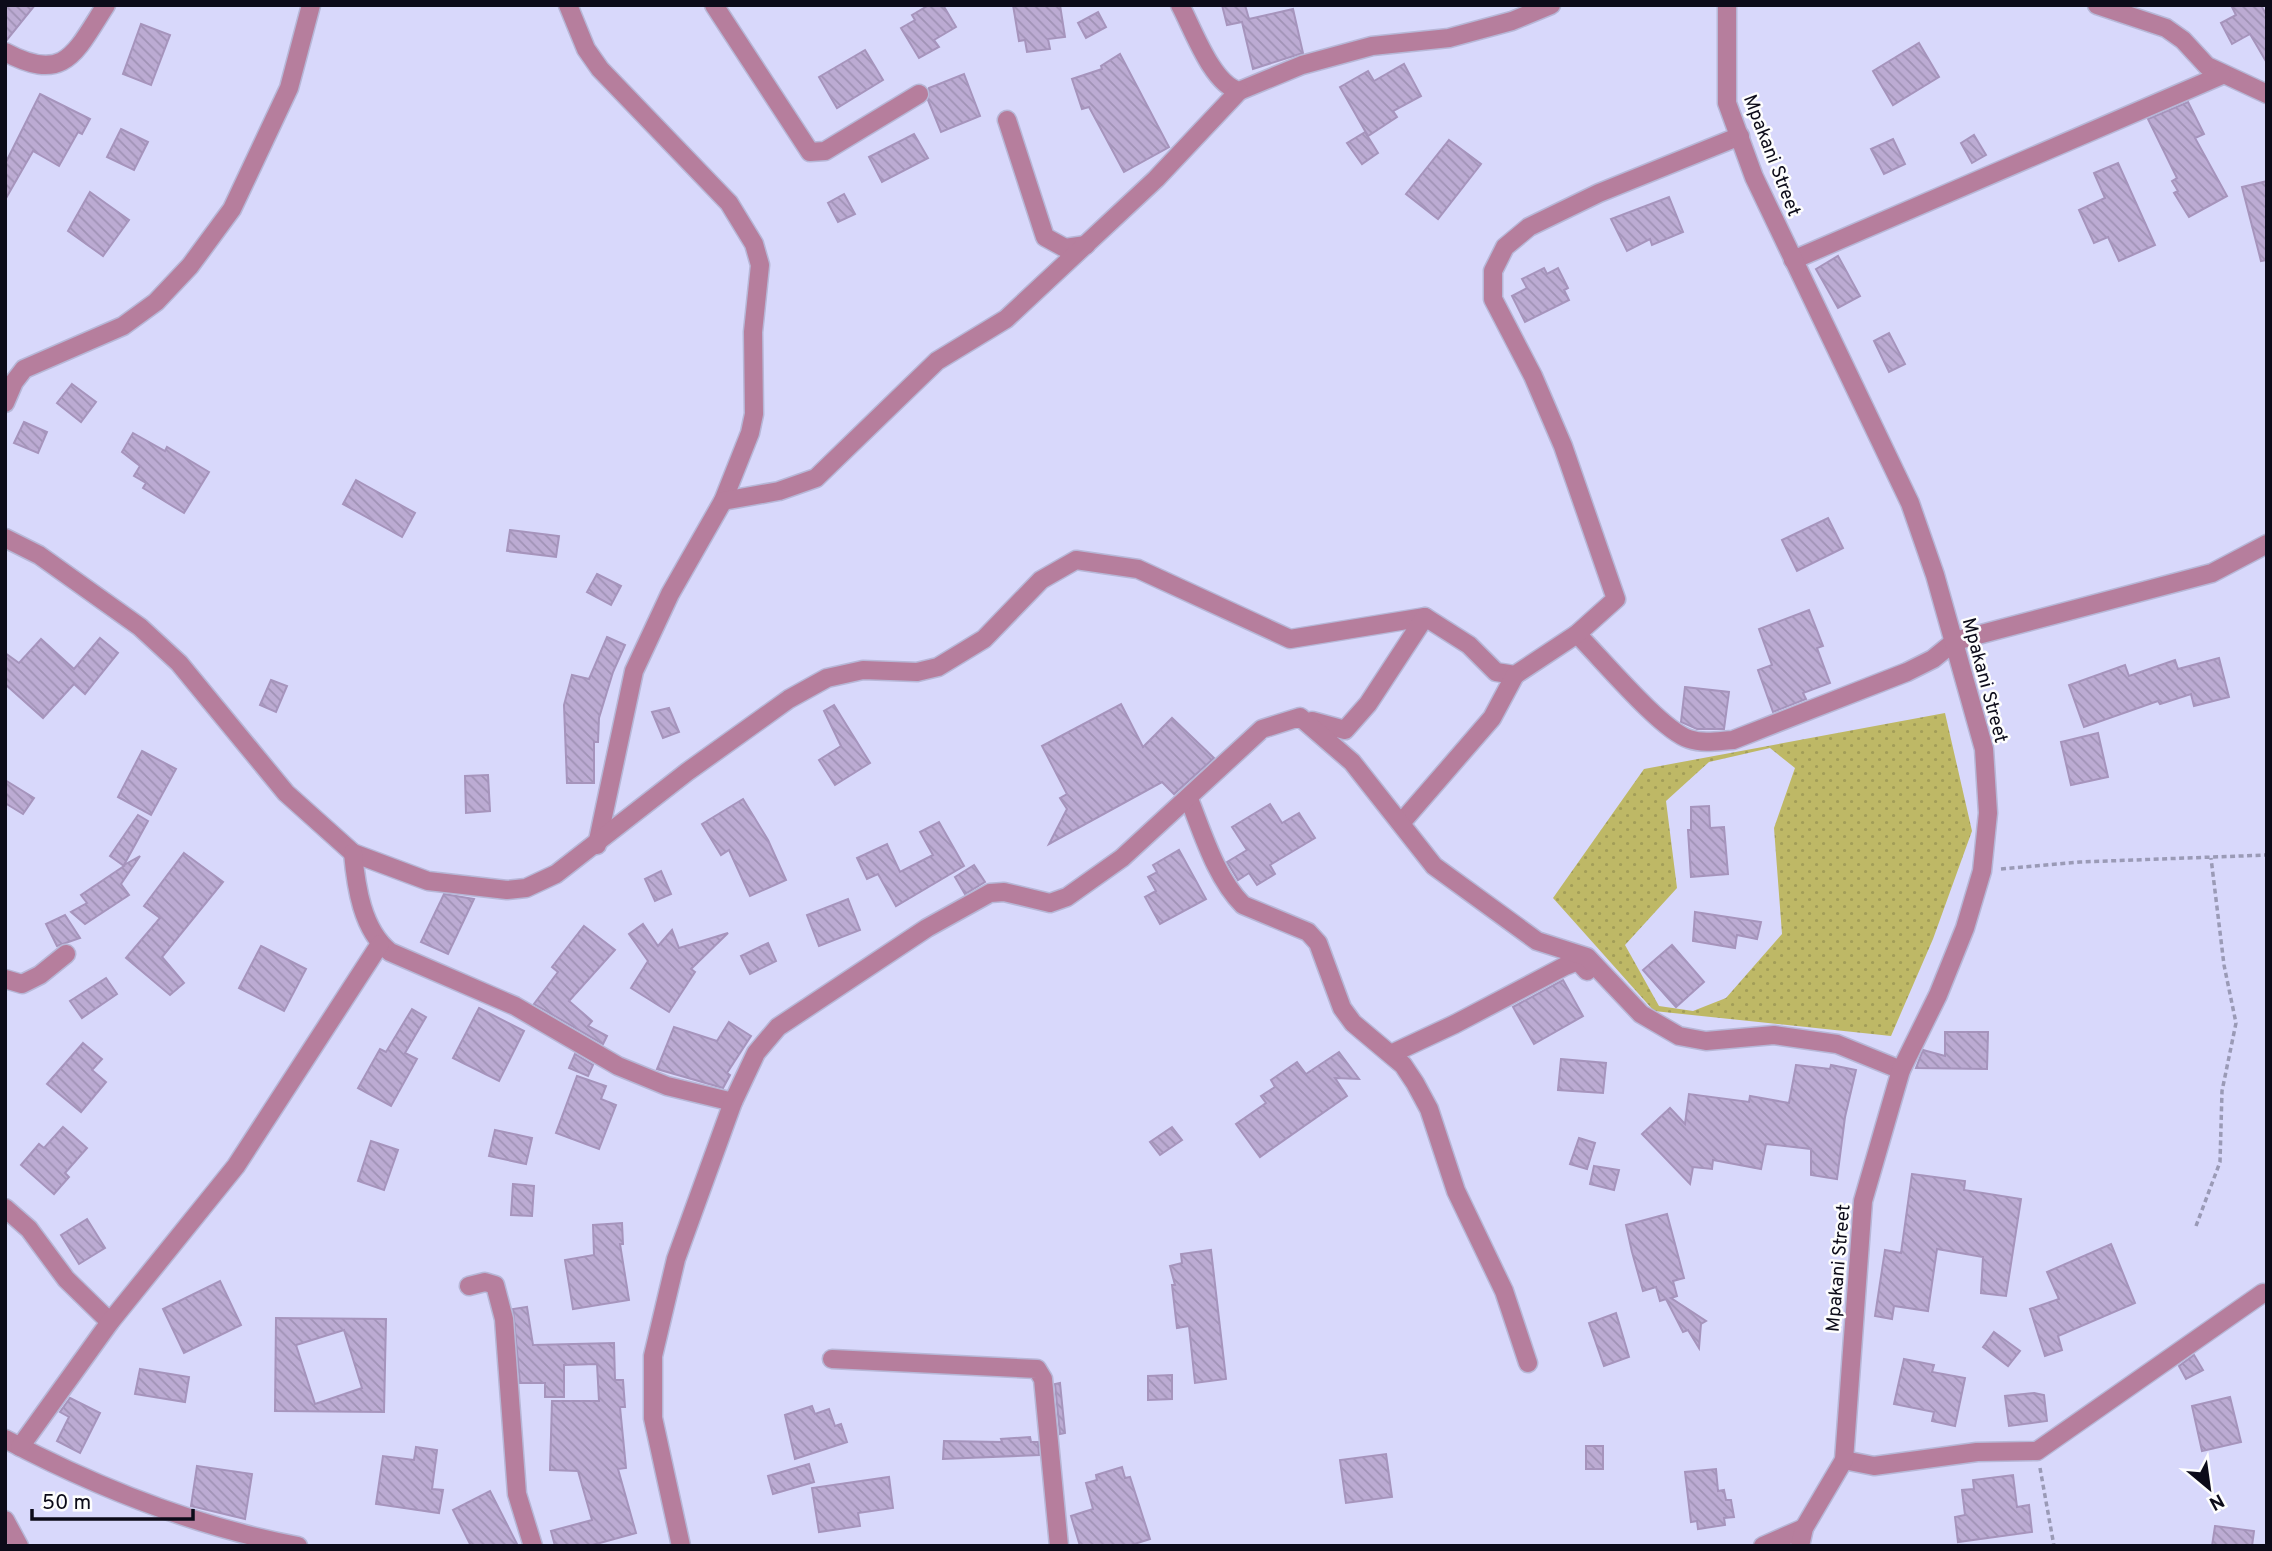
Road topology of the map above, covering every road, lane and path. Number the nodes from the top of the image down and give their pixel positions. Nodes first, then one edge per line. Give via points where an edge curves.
1 (106, 5) edge
2 (311, 5) edge
3 (568, 5) edge
4 (714, 5) edge
5 (1180, 5) edge
6 (1551, 5) edge
7 (1727, 5) edge
8 (2096, 5) edge
9 (5, 52) edge
10 (2222, 75) junction
11 (1239, 91) junction
12 (919, 94) dead end
13 (2267, 94) edge
14 (1007, 120) dead end
15 (1740, 136) junction
16 (1086, 245) junction
17 (1793, 260) junction
18 (5, 403) edge
19 (723, 501) junction
20 (5, 538) edge
21 (2267, 544) edge
22 (1425, 617) junction
23 (1577, 634) junction
24 (1955, 642) junction
25 (1515, 675) junction
26 (1300, 717) junction
27 (1189, 799) junction
28 (1401, 823) junction
29 (597, 845) junction
30 (353, 853) junction
31 (2267, 855) edge
32 (2211, 858) junction
33 (1982, 871) junction
34 (380, 944) junction
35 (66, 954) dead end
36 (5, 978) edge
37 (1685, 1047) dead end
38 (1391, 1054) junction
39 (1900, 1070) junction
40 (733, 1102) junction
41 (5, 1209) edge
42 (2196, 1226) dead end
43 (469, 1286) dead end
44 (2263, 1293) dead end
45 (110, 1322) junction
46 (832, 1359) dead end
47 (1528, 1363) dead end
48 (12, 1443) edge
49 (2037, 1451) junction
50 (1844, 1460) junction
51 (5, 1520) edge
52 (1804, 1528) junction
53 (19, 1546) edge
54 (298, 1546) edge
55 (533, 1546) edge
56 (681, 1546) edge
57 (1059, 1546) edge
58 (1763, 1546) edge
59 (1800, 1546) edge
60 (2054, 1546) edge

1 - 9 street via 68,58 53,65 32,66
2 - 18 street via 289,88 232,209 190,267 156,302 122,326 24,369
3 - 19 street via 586,49 600,69 729,203 754,244 760,265 753,332 754,414
4 - 12 street via 810,152 825,151
5 - 11 street via 1218,77
6 - 11 street via 1449,38 1372,46 1302,65
7 - 15 street, Mpakani Street via 1727,103
8 - 10 street via 2166,28
10 - 13 street
10 - 17 street
11 - 16 street
14 - 16 street via 1045,237 1065,248
15 - 17 street, Mpakani Street
15 - 23 street via 1529,227 1505,247 1493,271 1493,299 1563,446 1616,599
16 - 19 street via 1006,319 937,361 816,478 779,491
17 - 24 street, Mpakani Street via 1910,503
19 - 29 street via 670,594 634,671
20 - 30 street via 39,555 140,627 179,663 286,793
21 - 24 street via 2212,573
22 - 25 street via 1469,645 1496,672
22 - 26 street via 1368,704 1345,730
22 - 29 street via 1290,639 1138,569 1076,560 1041,580 984,639 938,667 863,670 827,678 789,699 687,772
23 - 24 street via 1665,723 1686,738 1707,743 1733,740 1871,687 1933,659
23 - 25 street
24 - 33 street, Mpakani Street via 1984,749 1988,813
25 - 28 street via 1492,718
26 - 27 street via 1262,729
26 - 28 street via 1352,762
27 - 38 street via 1214,860 1236,898 1308,932 1318,943 1342,1008
27 - 40 street via 1122,858 1067,897 1050,902 990,892 778,1027 756,1053
28 - 39 street via 1434,866 1536,941 1587,957 1641,1014 1679,1036 1706,1041 1774,1035 1838,1044
29 - 30 street via 556,874 526,888 507,890 428,881
30 - 34 street via 362,906
31 - 32 path
32 - 33 path
32 - 42 path via 2236,1023 2222,1091 2220,1162
33 - 39 street, Mpakani Street via 1961,939
34 - 40 street via 426,969 515,1006 618,1066 667,1086
34 - 45 street via 236,1166
35 - 36 street via 22,984
37 - 38 street via 1636,1024 1578,961
38 - 47 street via 1429,1109 1456,1191 1504,1291
39 - 50 street, Mpakani Street via 1863,1201
40 - 56 street via 676,1259 653,1356 653,1418
41 - 45 street via 29,1228 66,1279
43 - 55 street via 495,1285 504,1319 517,1494
44 - 49 street
45 - 48 street
46 - 57 street via 1037,1369 1043,1379
48 - 54 street via 175,1513
49 - 50 street via 1977,1452 1874,1466
49 - 60 path
50 - 52 street, Mpakani Street
51 - 53 street
52 - 58 street
52 - 59 street, Mpakani Street

